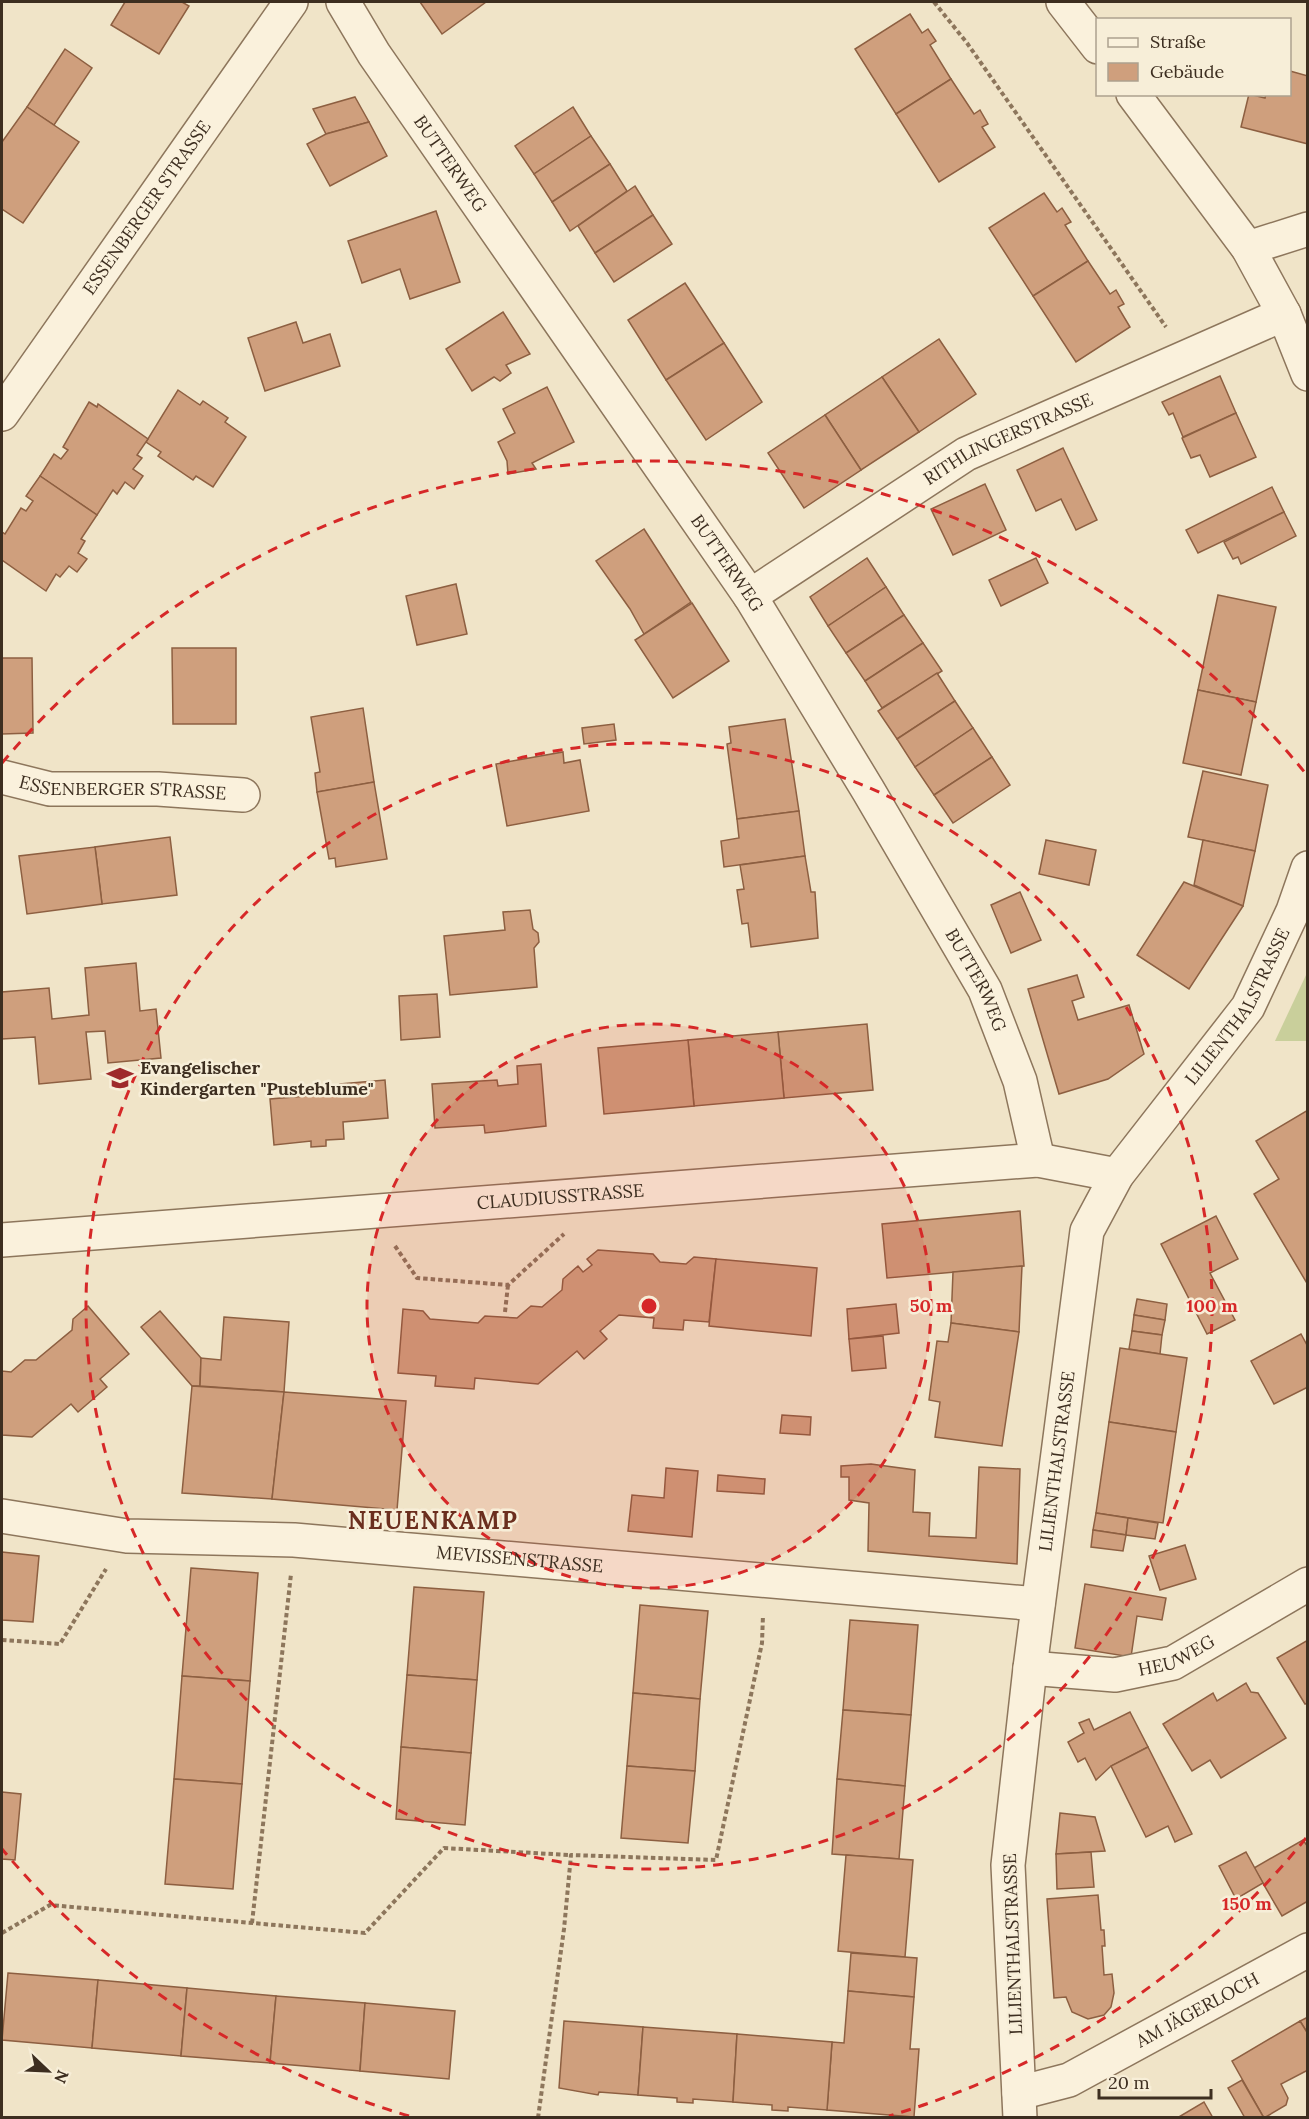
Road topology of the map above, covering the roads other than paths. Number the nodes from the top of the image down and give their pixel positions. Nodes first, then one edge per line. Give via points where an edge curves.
1 (291, 2) edge
2 (343, 2) edge
3 (1063, 2) edge
4 (1096, 44) edge
5 (1134, 96) edge
6 (1308, 229) edge
7 (1248, 248) junction
8 (1284, 314) junction
9 (1308, 374) edge
10 (2, 414) edge
11 (750, 596) junction
12 (2, 777) edge
13 (243, 795) dead end
14 (1308, 868) edge
15 (1038, 1161) junction
16 (1117, 1176) junction
17 (2, 1240) edge
18 (2, 1516) edge
19 (1308, 1584) edge
20 (1038, 1604) junction
21 (1030, 1668) junction
22 (1308, 1950) edge
23 (1019, 2105) edge

1 - 10 street, ESSENBERGER STRASSE
2 - 11 street, BUTTERWEG via 374,54
3 - 4 street
5 - 7 street
6 - 7 street
7 - 8 street
8 - 9 street
8 - 11 street, RITHLINGERSTRASSE via 966,454
11 - 15 street, BUTTERWEG via 985,990 1020,1081
12 - 13 street, ESSENBERGER STRASSE via 50,789 158,789
14 - 16 street, LILIENTHALSTRASSE via 1248,1007
15 - 16 street, CLAUDIUSSTRASSE
15 - 17 street, CLAUDIUSSTRASSE
16 - 20 street, LILIENTHALSTRASSE via 1087,1231
18 - 20 street, MEVISSENSTRASSE via 127,1536 294,1540
19 - 21 street, HEUWEG via 1173,1663 1115,1675
20 - 21 street, LILIENTHALSTRASSE
21 - 23 street, LILIENTHALSTRASSE via 1008,1865
22 - 23 street, AM JÄGERLOCH

